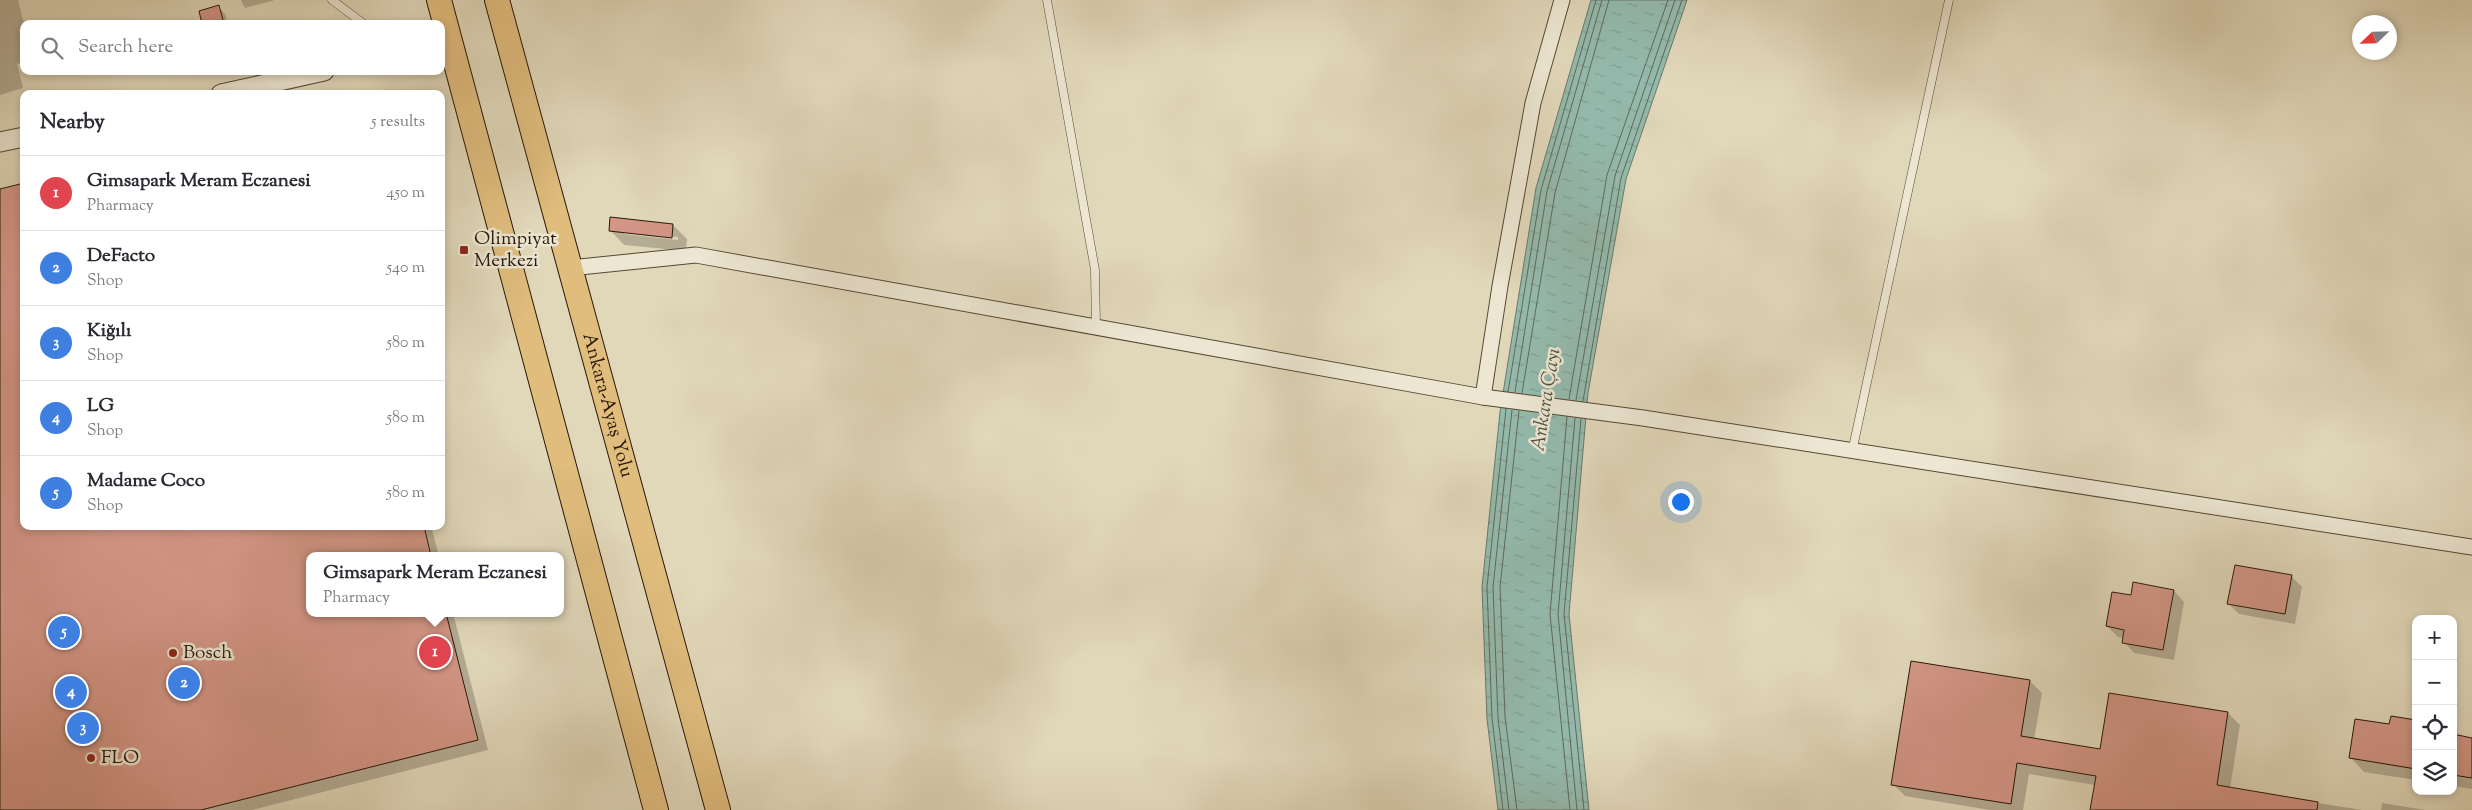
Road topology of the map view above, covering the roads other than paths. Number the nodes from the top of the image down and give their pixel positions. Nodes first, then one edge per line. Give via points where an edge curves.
1 (332, 0) edge
2 (438, 0) edge
3 (496, 0) edge
4 (1047, 0) edge
5 (1562, 0) edge
6 (1949, 0) edge
7 (359, 20) edge
8 (442, 20) edge
9 (446, 44) edge
10 (306, 75) edge
11 (239, 90) edge
12 (20, 138) edge
13 (0, 142) edge
14 (570, 268) junction
15 (1096, 327) junction
16 (1483, 397) junction
17 (1852, 452) junction
18 (2472, 547) edge
19 (656, 810) edge
20 (718, 810) edge

1 - 7 lane
2 - 8 highway
3 - 14 highway, Ankara-Ayaş Yolu
4 - 15 lane via 1096,270
5 - 16 street via 1533,103
6 - 17 lane
9 - 19 highway
10 - 11 street
12 - 13 street
14 - 15 street via 696,254
14 - 20 highway, Ankara-Ayaş Yolu
15 - 16 street
16 - 17 street via 1643,418
17 - 18 street

